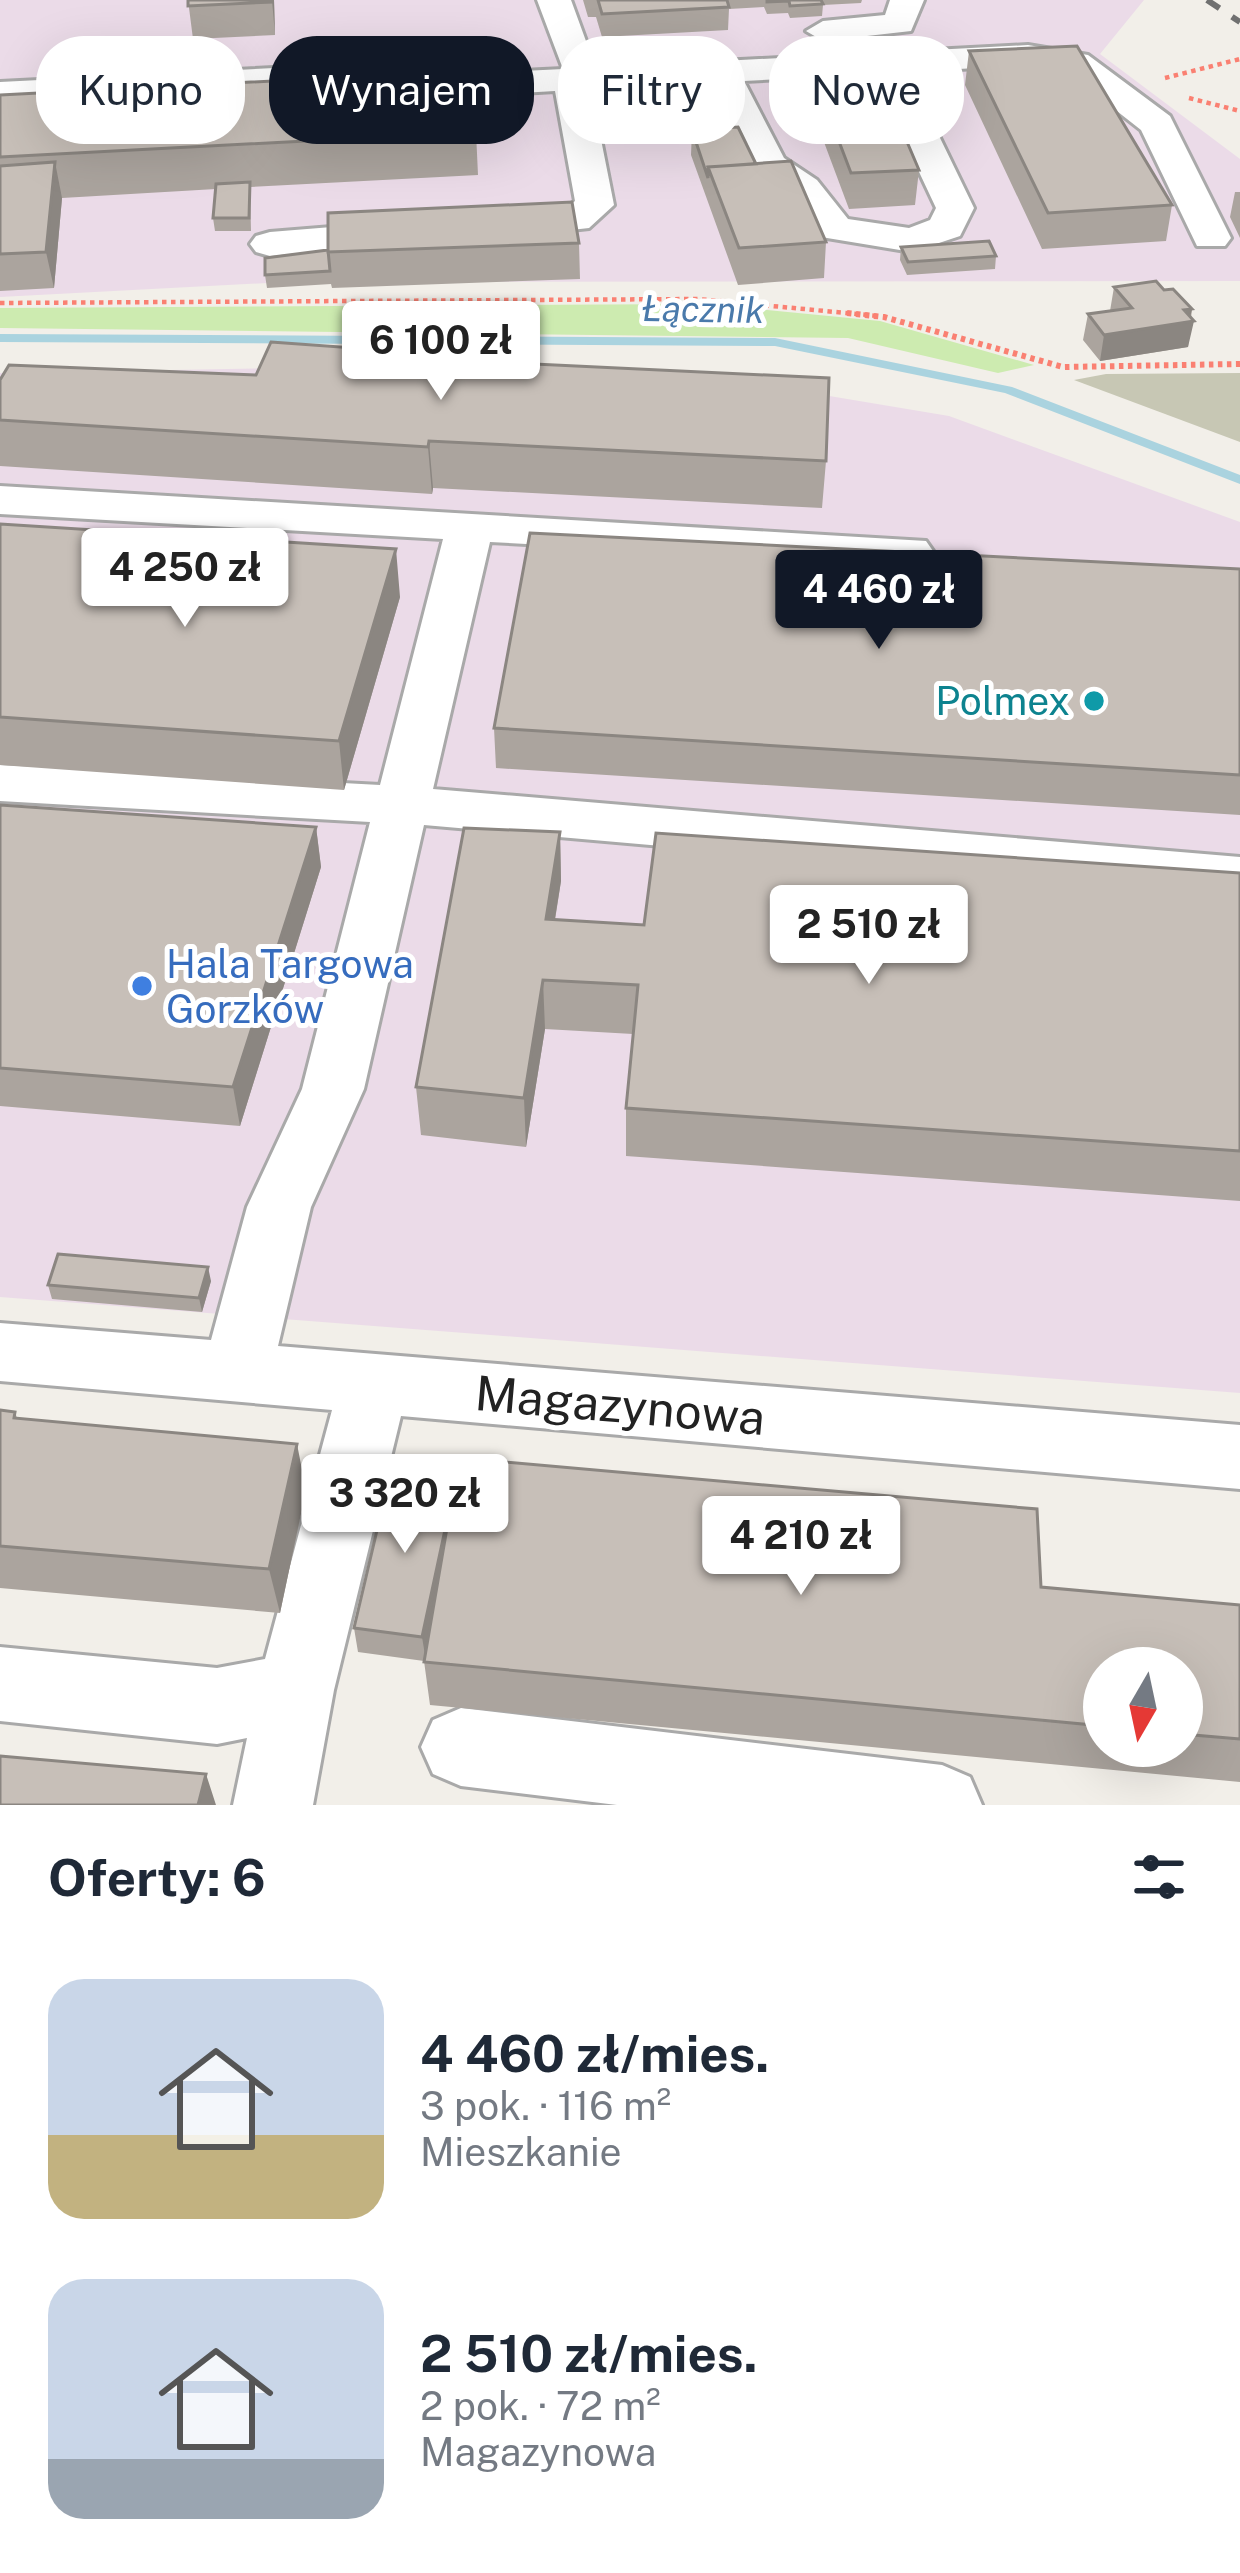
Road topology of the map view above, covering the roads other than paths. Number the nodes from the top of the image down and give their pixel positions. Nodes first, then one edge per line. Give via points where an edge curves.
1 (554, 0) edge
2 (907, 0) edge
3 (564, 36) edge
4 (745, 38) edge
5 (964, 59) edge
6 (558, 72) edge
7 (558, 72) edge
8 (0, 94) edge
9 (0, 111) edge
10 (745, 118) edge
11 (585, 144) edge
12 (925, 144) edge
13 (1211, 238) dead end
14 (270, 244) dead end
15 (0, 500) edge
16 (470, 524) junction
17 (909, 550) edge
18 (0, 783) edge
19 (401, 805) junction
20 (1240, 877) edge
21 (0, 1352) edge
22 (237, 1373) junction
23 (374, 1384) junction
24 (1240, 1457) edge
25 (0, 1684) edge
26 (295, 1690) junction
27 (461, 1747) dead end
28 (273, 1805) edge
29 (942, 1805) edge

1 - 3 street
2 - 4 street via 899,25
5 - 13 street via 1076,62 1157,124
6 - 8 street
7 - 9 street
10 - 12 street via 768,165 803,188 835,229 912,240 946,228 955,208
11 - 14 street via 595,205 575,220
15 - 16 street
16 - 17 street
16 - 19 street
18 - 19 street
19 - 20 street
19 - 22 street via 333,1089 279,1207
21 - 22 street, Magazynowa
22 - 23 street, Magazynowa
23 - 24 street, Magazynowa
23 - 26 street
25 - 26 street via 217,1706
26 - 28 street
27 - 29 street

